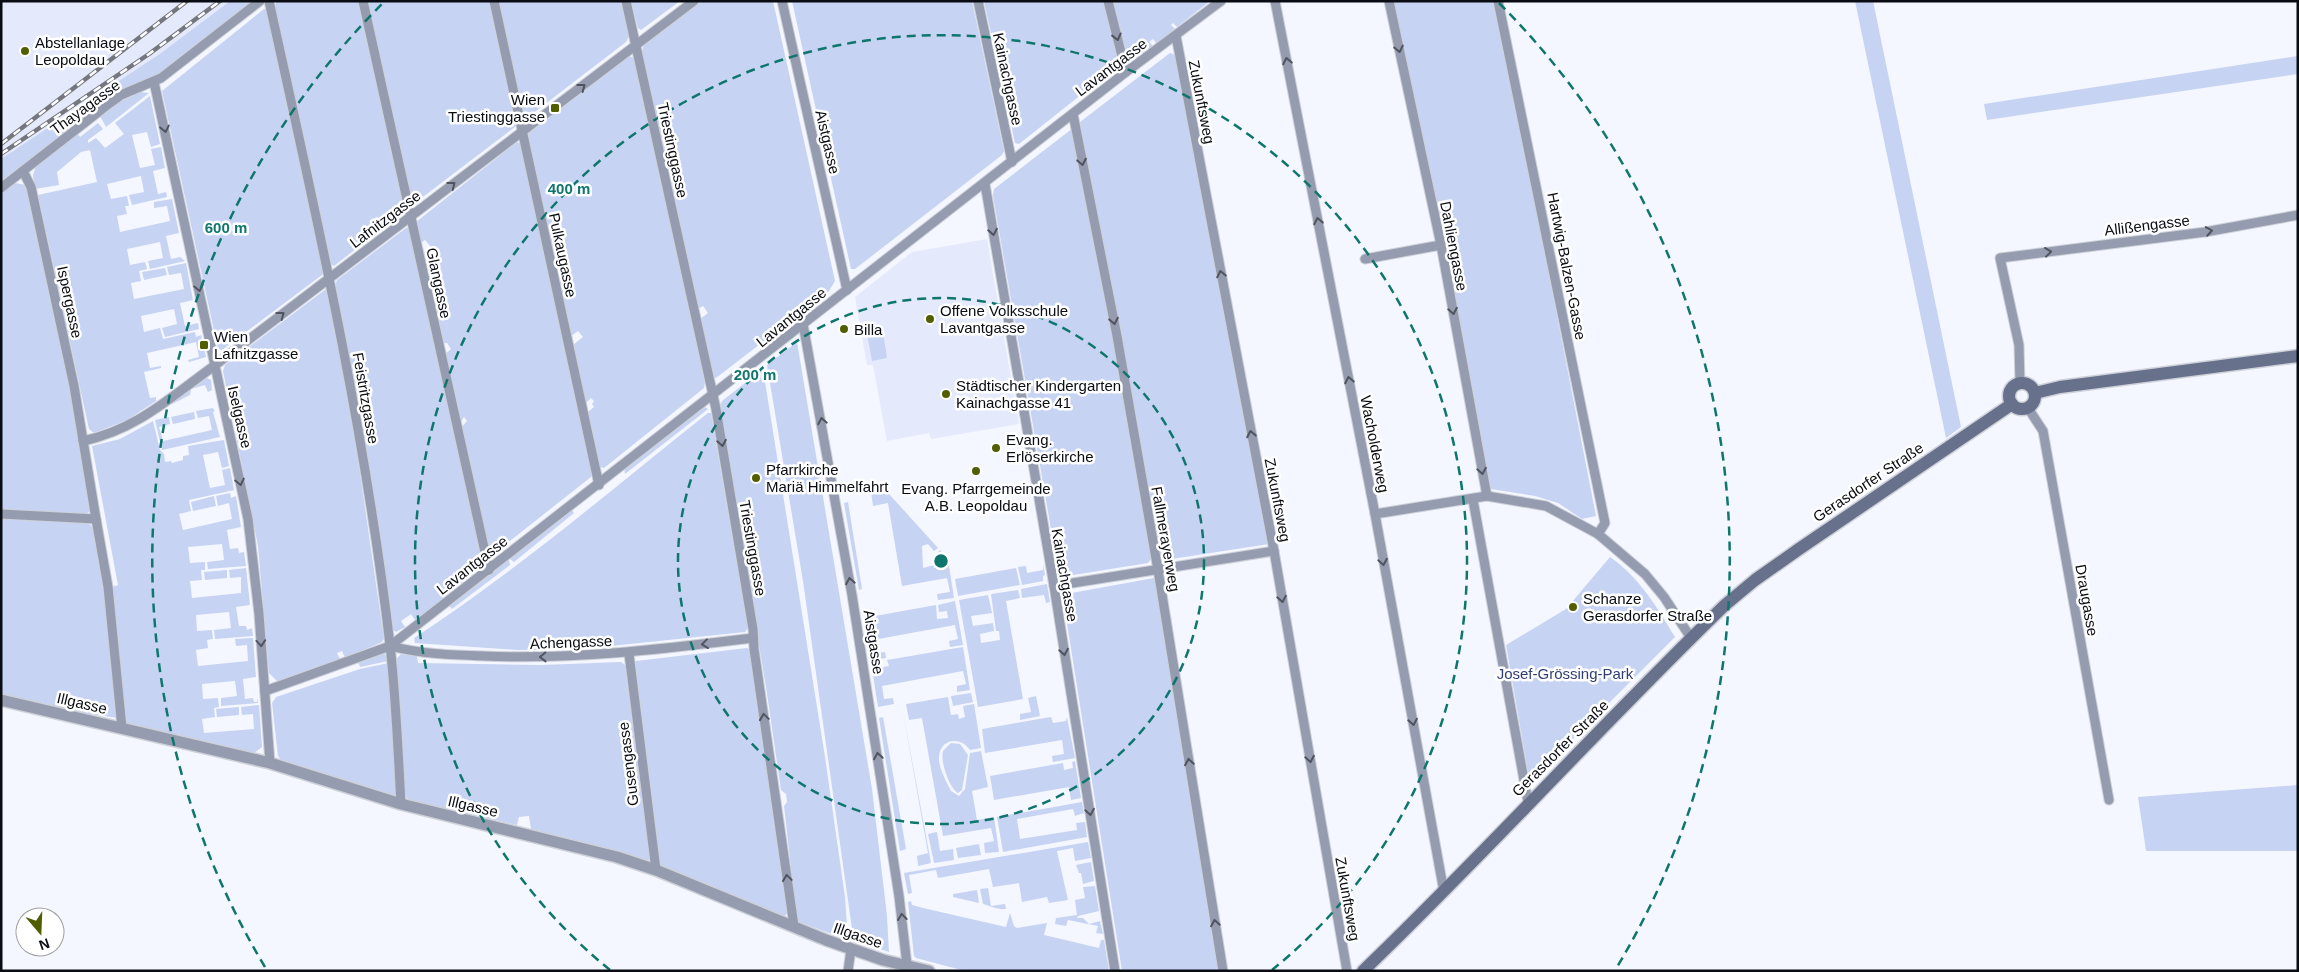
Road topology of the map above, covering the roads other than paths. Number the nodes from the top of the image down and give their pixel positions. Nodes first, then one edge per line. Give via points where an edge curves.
1 (260, 1) edge
2 (269, 1) edge
3 (363, 1) edge
4 (494, 1) edge
5 (626, 1) edge
6 (694, 1) edge
7 (782, 1) edge
8 (978, 1) edge
9 (1108, 1) edge
10 (1221, 1) edge
11 (1275, 1) edge
12 (1390, 1) edge
13 (1498, 1) edge
14 (1176, 36) junction
15 (636, 46) junction
16 (1126, 72) junction
17 (154, 82) junction
18 (1073, 114) junction
19 (522, 131) junction
20 (1012, 162) junction
21 (24, 171) junction
22 (985, 184) junction
23 (1, 188) edge
24 (2298, 215) edge
25 (411, 217) junction
26 (1441, 245) junction
27 (1365, 259) dead end
28 (330, 278) junction
29 (847, 290) junction
30 (803, 324) junction
31 (2298, 356) edge
32 (214, 366) junction
33 (2020, 384) junction
34 (2035, 393) junction
35 (713, 395) junction
36 (2012, 404) junction
37 (2028, 408) junction
38 (83, 441) junction
39 (599, 485) junction
40 (1487, 496) junction
41 (1473, 500) junction
42 (1, 514) edge
43 (1375, 514) junction
44 (96, 518) junction
45 (1598, 534) junction
46 (1274, 550) junction
47 (489, 570) junction
48 (1158, 570) junction
49 (1054, 586) junction
50 (753, 638) junction
51 (1691, 638) junction
52 (390, 646) junction
53 (629, 654) junction
54 (265, 691) junction
55 (1, 700) edge
56 (122, 728) junction
57 (270, 763) junction
58 (2109, 800) dead end
59 (1528, 802) junction
60 (402, 804) junction
61 (656, 870) junction
62 (1444, 892) junction
63 (794, 926) junction
64 (851, 949) junction
65 (907, 965) junction
66 (894, 966) edge
67 (848, 971) edge
68 (929, 971) edge
69 (1115, 971) edge
70 (1222, 971) edge
71 (1347, 971) edge
72 (1363, 971) edge

1 - 17 street, Thayagasse
2 - 28 street, Feistritzgasse
3 - 25 street, Glangasse
4 - 19 street, Pulkaugasse
5 - 15 street, Triestinggasse
6 - 15 street, Lafnitzgasse
7 - 29 street, Aistgasse
8 - 20 street, Kainachgasse
9 -> 16 street
10 - 14 street, Lavantgasse
43 -> 11 street, Wacholderweg
12 -> 26 street, Dahliengasse
13 - 45 street, Hartwig-Balzen-Gasse via 1605,523
14 - 16 street, Lavantgasse
46 -> 14 street, Zukunftsweg
19 -> 15 street, Lafnitzgasse
15 - 35 street, Triestinggasse
16 - 18 street, Lavantgasse
17 - 21 street, Thayagasse via 110,102
17 -> 32 street, Iselgasse
18 - 20 street, Lavantgasse
18 -> 48 street, Fallmerayerweg via 1117,336
25 -> 19 street, Lafnitzgasse
19 - 39 street, Pulkaugasse
20 - 22 street, Lavantgasse
21 - 23 street, Thayagasse
21 - 38 street, Ispergasse via 31,187
22 - 29 street, Lavantgasse
22 -> 49 street, Kainachgasse
33 -> 24 street, Allißengasse via 2019,345 2000,258 2205,232
25 - 28 street, Lafnitzgasse
25 - 47 street, Glangasse
26 - 27 street
26 -> 40 street, Dahliengasse
32 -> 28 street, Lafnitzgasse
28 - 52 street, Feistritzgasse via 353,402
29 - 30 street, Lavantgasse
30 - 35 street, Lavantgasse
65 -> 30 street, Aistgasse via 852,595
31 - 34 main road via 2056,387
32 - 38 street, Lafnitzgasse via 128,427
32 -> 54 street, Iselgasse via 248,519
33 - 34 main road via 2031,386
33 - 36 main road via 2010,393
34 - 37 main road via 2035,400
35 - 39 street, Lavantgasse
35 -> 50 street, Triestinggasse
36 - 37 main road via 2019,409
36 - 51 main road, Gerasdorfer Straße via 1755,580
37 - 58 street, Draugasse via 2042,431
38 - 44 street, Ispergasse
39 - 47 street, Lavantgasse
40 - 41 street
40 - 45 street via 1546,506
41 - 43 street
41 - 59 street
42 - 44 street
43 -> 62 street, Wacholderweg
44 - 56 street via 112,622
45 - 51 street via 1644,574 1664,597
46 - 48 street
46 -> 71 street, Zukunftsweg
47 - 52 street, Lavantgasse
48 - 49 street
70 -> 48 street, Fallmerayerweg
49 -> 69 street, Kainachgasse
50 -> 53 street, Achengasse
63 -> 50 street, Triestinggasse
51 - 59 main road, Gerasdorfer Straße
53 -> 52 street, Achengasse via 514,657 428,654
52 - 54 street, Lavantgasse
52 - 60 street, Feistritzgasse
53 - 61 street, Gusengasse
54 - 57 street, Iselgasse
55 - 56 street, Illgasse
56 - 57 street, Illgasse
57 - 60 street, Illgasse
59 - 62 main road, Gerasdorfer Straße
60 - 61 street, Illgasse via 590,850
61 - 63 street, Illgasse
62 - 72 main road, Gerasdorfer Straße
63 - 64 street, Illgasse
64 - 66 street, Illgasse
64 - 67 street
65 - 66 street, Illgasse
65 - 68 street, Illgasse

